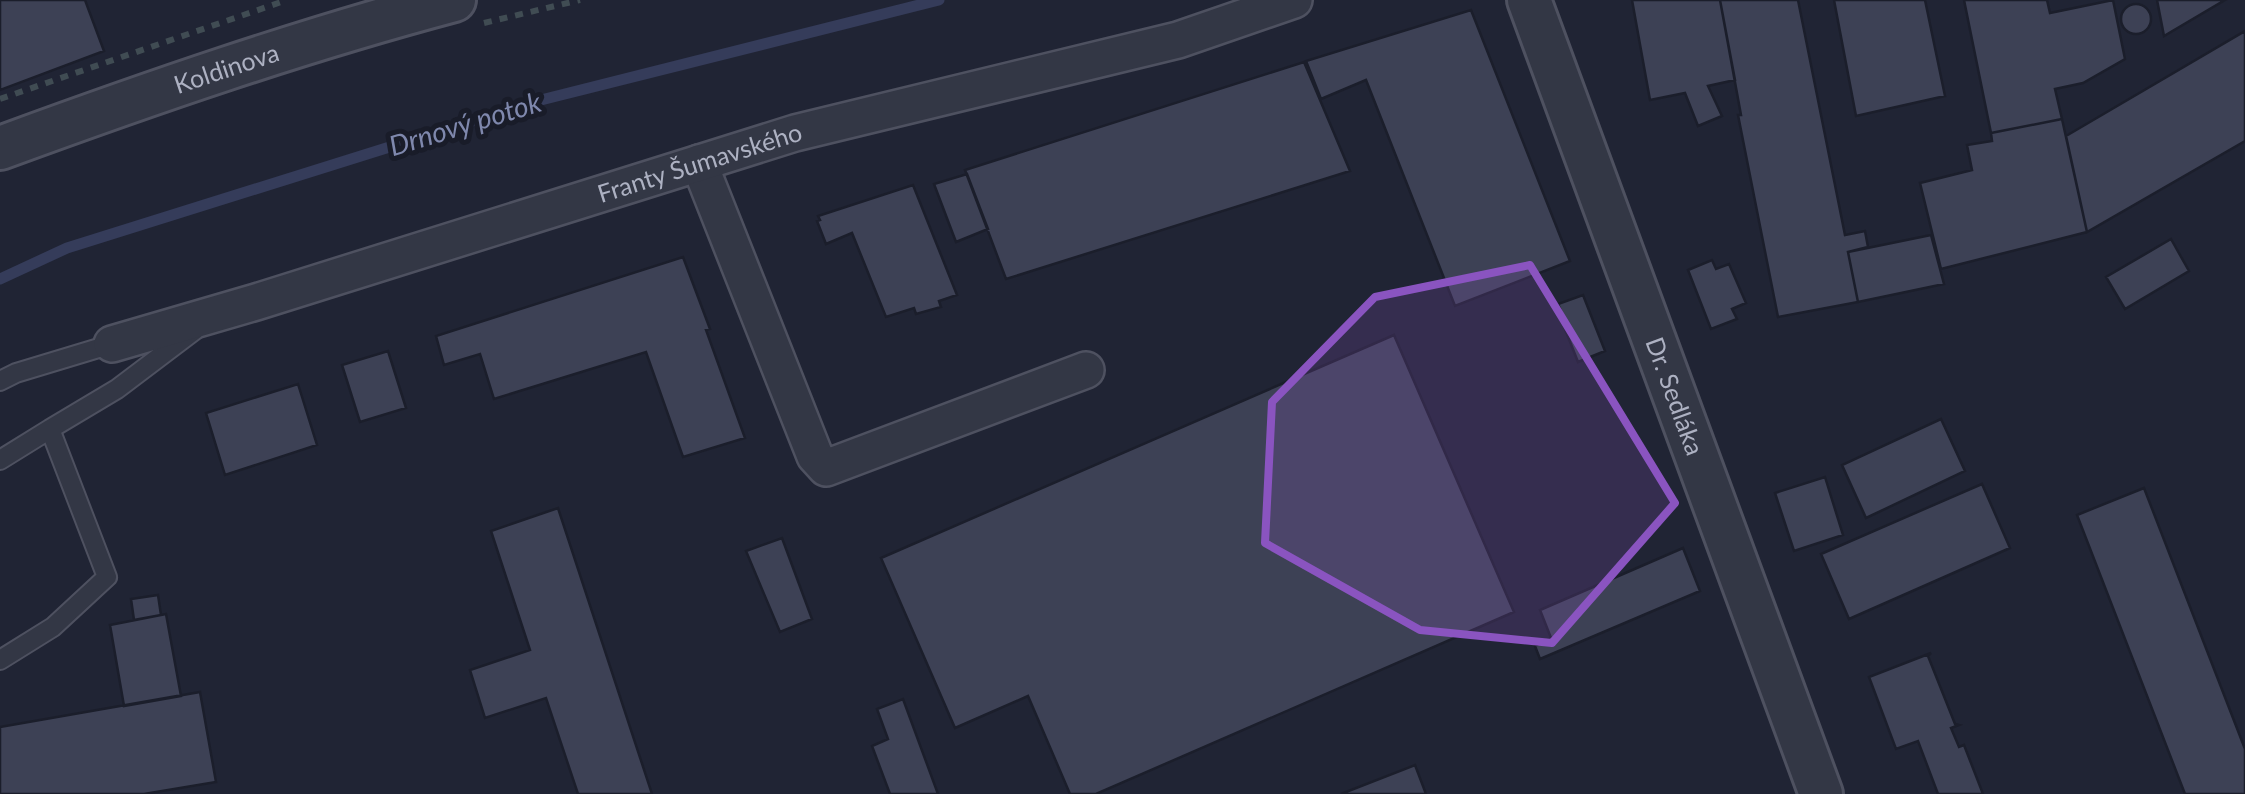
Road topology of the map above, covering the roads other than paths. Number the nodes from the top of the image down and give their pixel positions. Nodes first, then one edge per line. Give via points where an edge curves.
1 (454, 0) edge
2 (1294, 0) edge
3 (1529, 0) edge
4 (0, 148) edge
5 (699, 163) junction
6 (216, 314) junction
7 (112, 344) joint
8 (1086, 370) dead end
9 (0, 381) edge
10 (50, 430) junction
11 (0, 460) edge
12 (0, 660) edge
13 (1820, 794) edge

1 - 4 street, Koldinova via 269,53
2 - 5 street, Franty Šumavského via 1178,40 795,133
3 - 13 street, Dr. Sedláka
5 - 6 street, Franty Šumavského
5 - 8 street via 815,456 826,468
6 - 7 street, Franty Šumavského
6 - 10 lane
7 - 9 lane
10 - 11 lane
10 - 12 lane via 107,577 53,627

